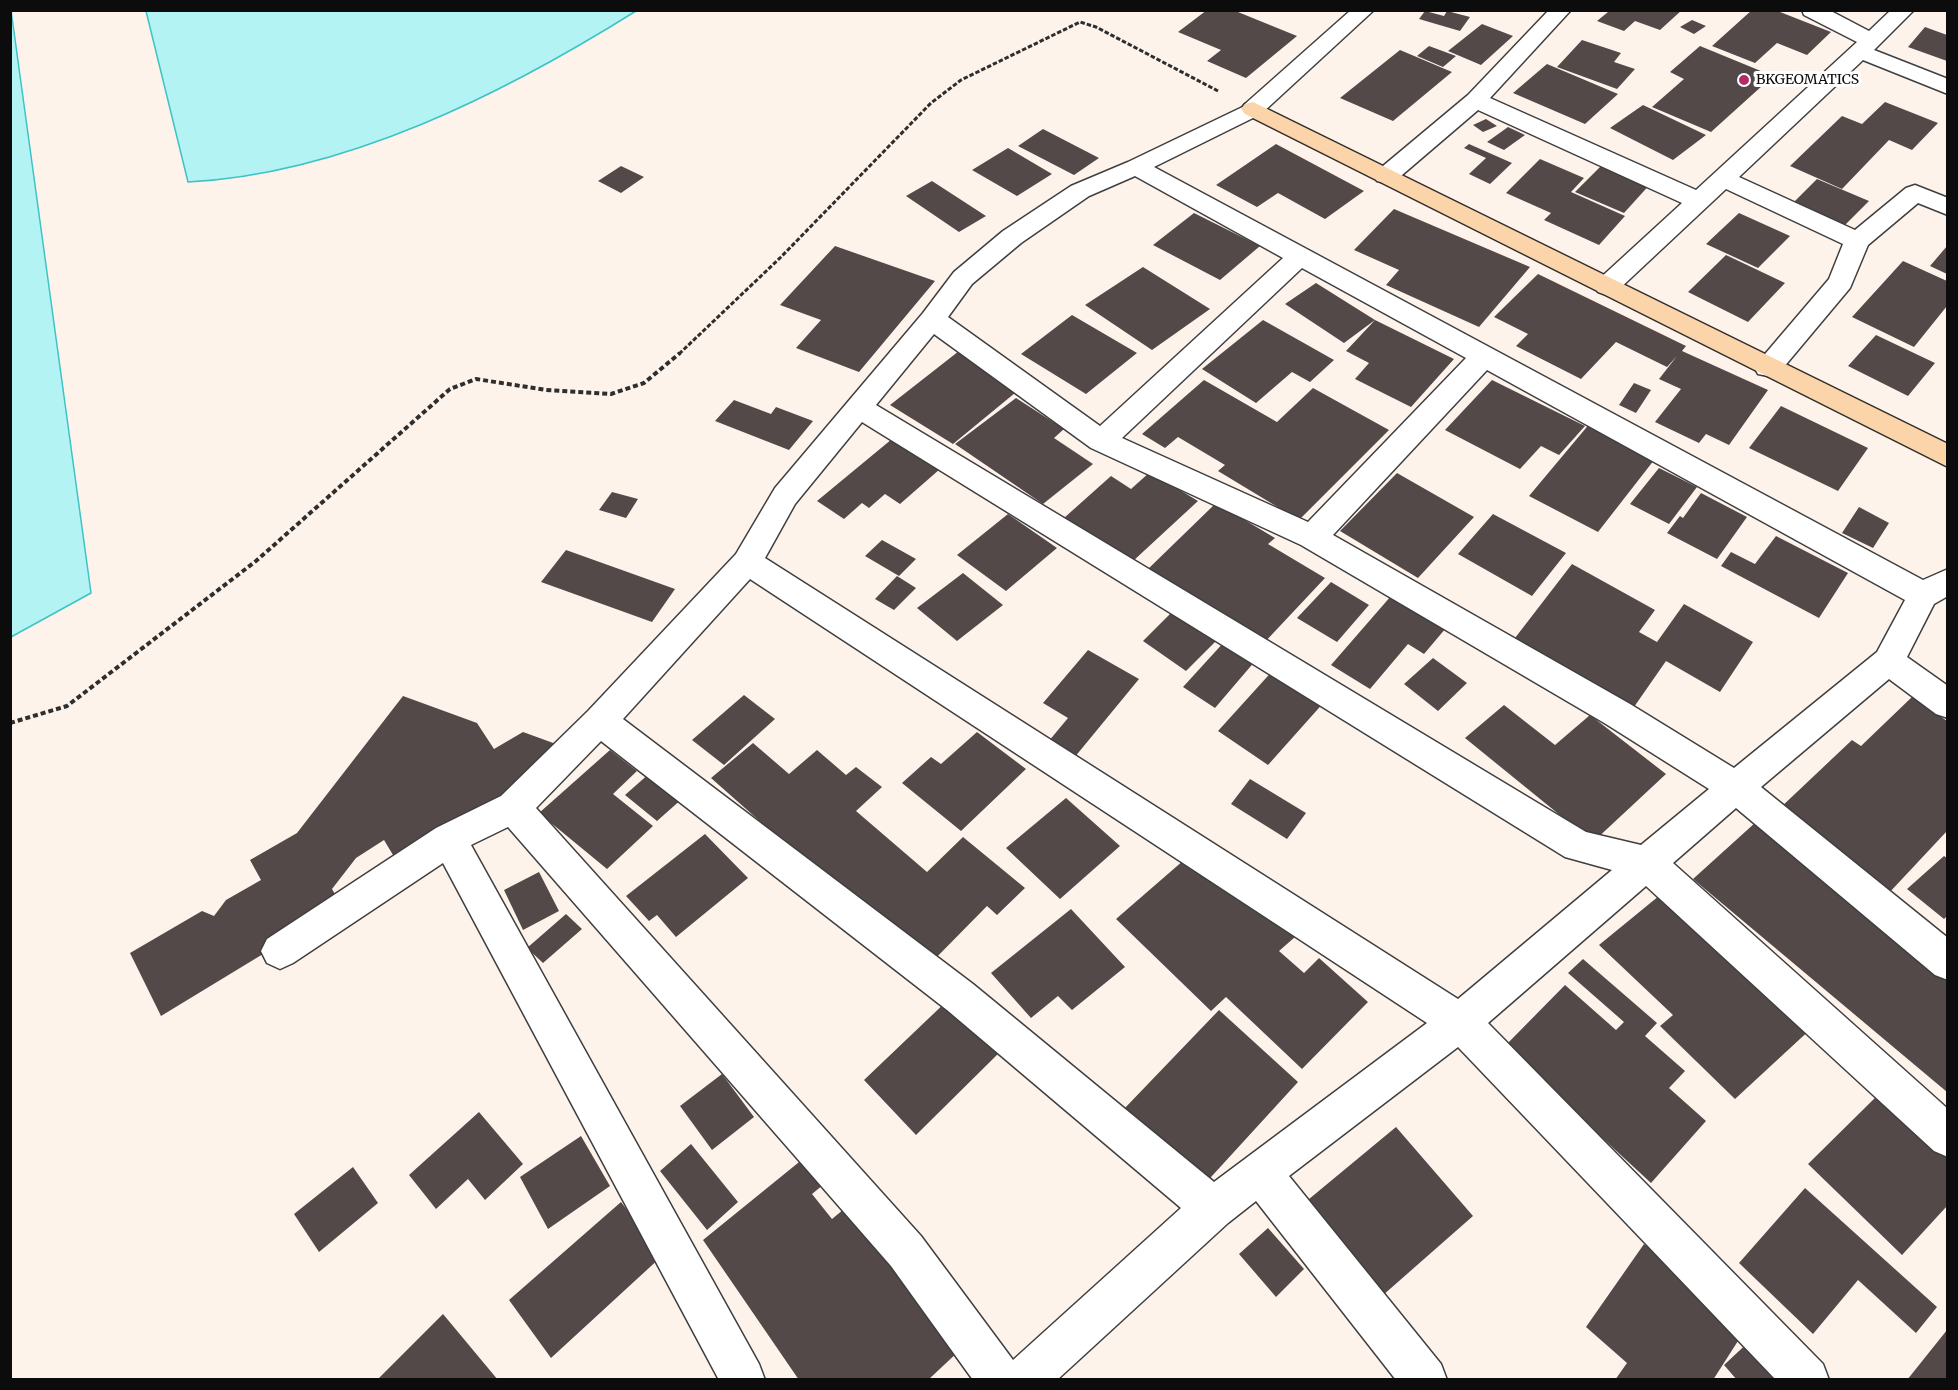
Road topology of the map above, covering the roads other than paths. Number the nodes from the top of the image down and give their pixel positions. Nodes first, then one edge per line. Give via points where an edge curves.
1 (1364, 10) edge
2 (1561, 10) edge
3 (1812, 10) edge
4 (1904, 10) edge
5 (1867, 47) junction
6 (1947, 87) edge
7 (1476, 100) junction
8 (1253, 109) junction
9 (1136, 166) junction
10 (1386, 176) junction
11 (1724, 178) junction
12 (1699, 201) junction
13 (1947, 207) edge
14 (1857, 241) junction
15 (1300, 256) junction
16 (1607, 286) junction
17 (932, 319) junction
18 (1484, 356) junction
19 (1768, 367) junction
20 (860, 408) junction
21 (1101, 441) junction
22 (1947, 457) edge
23 (1312, 537) junction
24 (747, 562) junction
25 (1935, 588) edge
26 (1888, 661) junction
27 (1947, 704) edge
28 (600, 721) junction
29 (1736, 787) junction
30 (513, 807) junction
31 (449, 839) junction
32 (1647, 863) junction
33 (280, 951) dead end
34 (1947, 962) edge
35 (1460, 1022) junction
36 (1947, 1137) edge
37 (1259, 1172) junction
38 (1213, 1208) junction
39 (743, 1380) edge
40 (1000, 1380) edge
41 (1024, 1380) edge
42 (1425, 1380) edge
43 (1807, 1380) edge

1 - 8 street
2 - 7 street
3 - 5 street
4 - 5 street
5 - 6 street
5 - 11 street
7 - 10 street
7 - 12 street
8 - 9 street
8 - 10 main road
9 - 15 street
9 - 17 street via 1080,191 1012,237 963,278
10 - 16 main road
11 - 12 street
11 - 14 street
12 - 16 street
13 - 14 street via 1915,193
14 - 19 street via 1841,282
15 - 18 street
15 - 21 street
16 - 19 main road
17 - 20 street
17 - 21 street
18 - 23 street
18 - 25 street
19 - 22 main road
20 - 24 street via 786,496
20 - 32 street via 1578,846
21 - 23 street
23 - 29 street
24 - 28 street
24 - 35 street
25 - 26 street
26 - 27 street
26 - 29 street
28 - 30 street
28 - 38 street via 960,997
29 - 32 street
29 - 34 street
30 - 31 street
30 - 40 street via 906,1251
31 - 33 street
31 - 39 street
32 - 35 street
32 - 36 street
35 - 37 street
35 - 43 street
37 - 38 street
37 - 42 street
38 - 41 street

